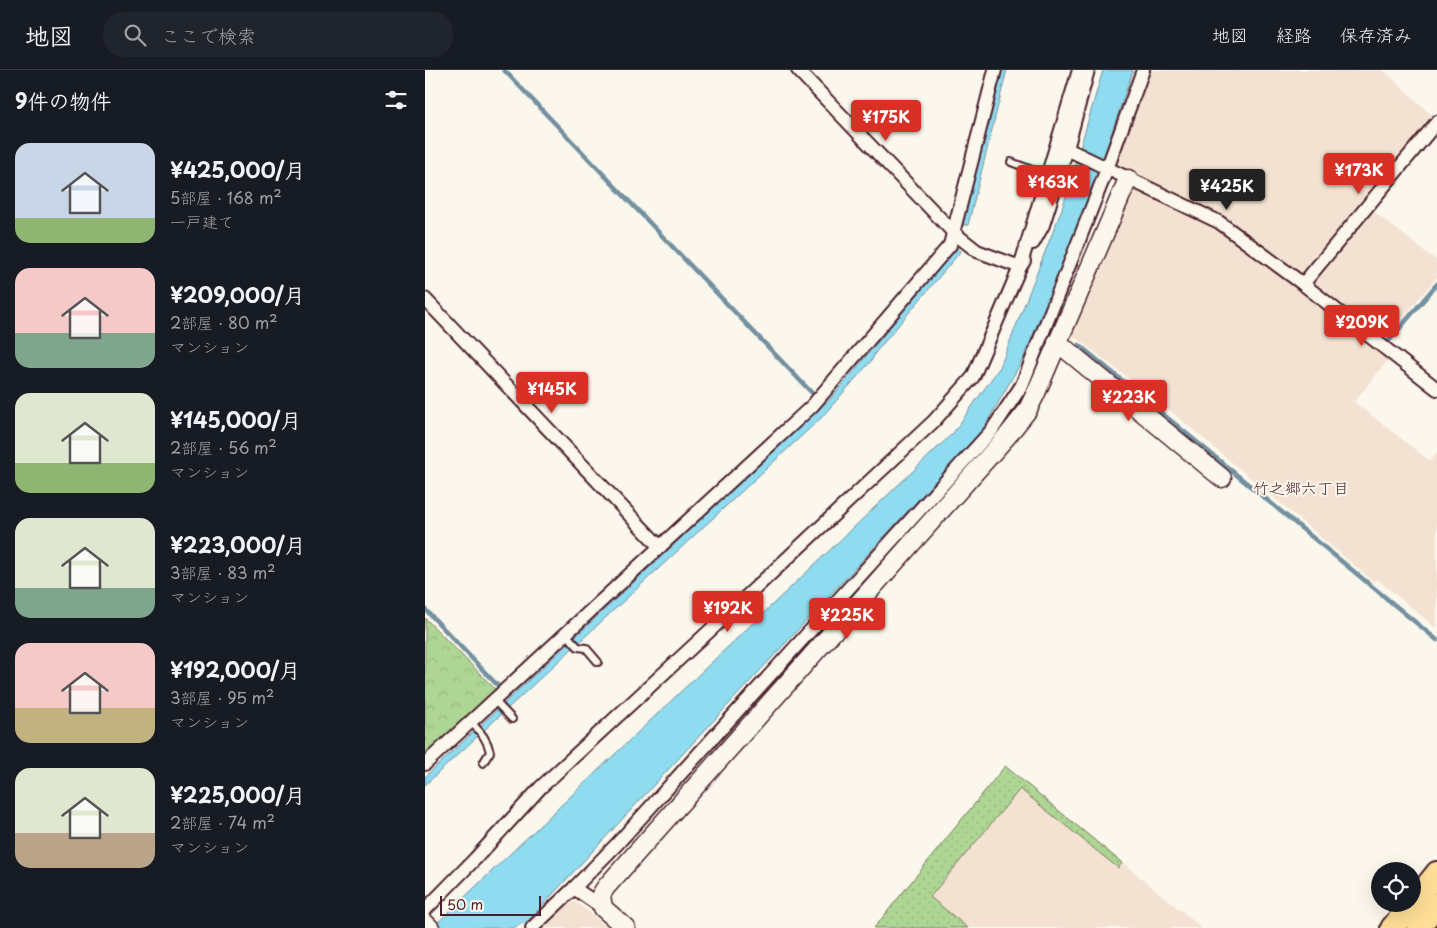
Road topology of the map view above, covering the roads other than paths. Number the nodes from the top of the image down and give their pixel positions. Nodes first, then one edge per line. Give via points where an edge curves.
1 (798, 70) edge
2 (995, 70) edge
3 (1079, 70) edge
4 (1088, 70) edge
5 (1143, 70) edge
6 (1437, 122) edge
7 (1070, 151) junction
8 (1011, 162) dead end
9 (1107, 169) junction
10 (1048, 176) junction
11 (1127, 179) junction
12 (954, 233) junction
13 (1020, 267) junction
14 (1303, 284) junction
15 (425, 299) edge
16 (1057, 342) junction
17 (1437, 389) edge
18 (1222, 478) dead end
19 (660, 547) junction
20 (568, 635) junction
21 (598, 662) dead end
22 (496, 702) junction
23 (512, 719) dead end
24 (472, 724) junction
25 (483, 763) dead end
26 (425, 764) edge
27 (1437, 873) edge
28 (574, 888) junction
29 (1421, 892) edge
30 (1437, 904) edge
31 (603, 908) junction
32 (1405, 912) edge
33 (427, 921) edge
34 (532, 928) edge
35 (626, 928) edge
36 (1392, 928) edge
37 (1418, 928) edge

1 - 12 street
2 - 12 street
3 - 10 street
4 - 7 street
5 - 9 street
6 - 14 street
7 - 9 street
7 - 13 street via 1043,225
8 - 10 lane
9 - 11 street
9 - 28 street via 1022,385 992,430 624,837
10 - 13 street
11 - 14 street via 1219,222
11 - 16 street
12 - 13 street via 977,251
12 - 19 street via 950,245 817,401
13 - 33 street via 973,377 955,398 739,605 541,787 475,859
14 - 17 street
15 - 19 street
16 - 18 street
16 - 31 street via 1030,405 1008,435 606,887 601,895
19 - 20 street
20 - 21 lane
20 - 22 street
22 - 23 lane
22 - 24 street
24 - 25 lane via 488,743 490,752
24 - 26 street
27 - 29 highway
28 - 31 street
28 - 34 street
30 - 37 highway
31 - 35 street
32 - 36 highway

